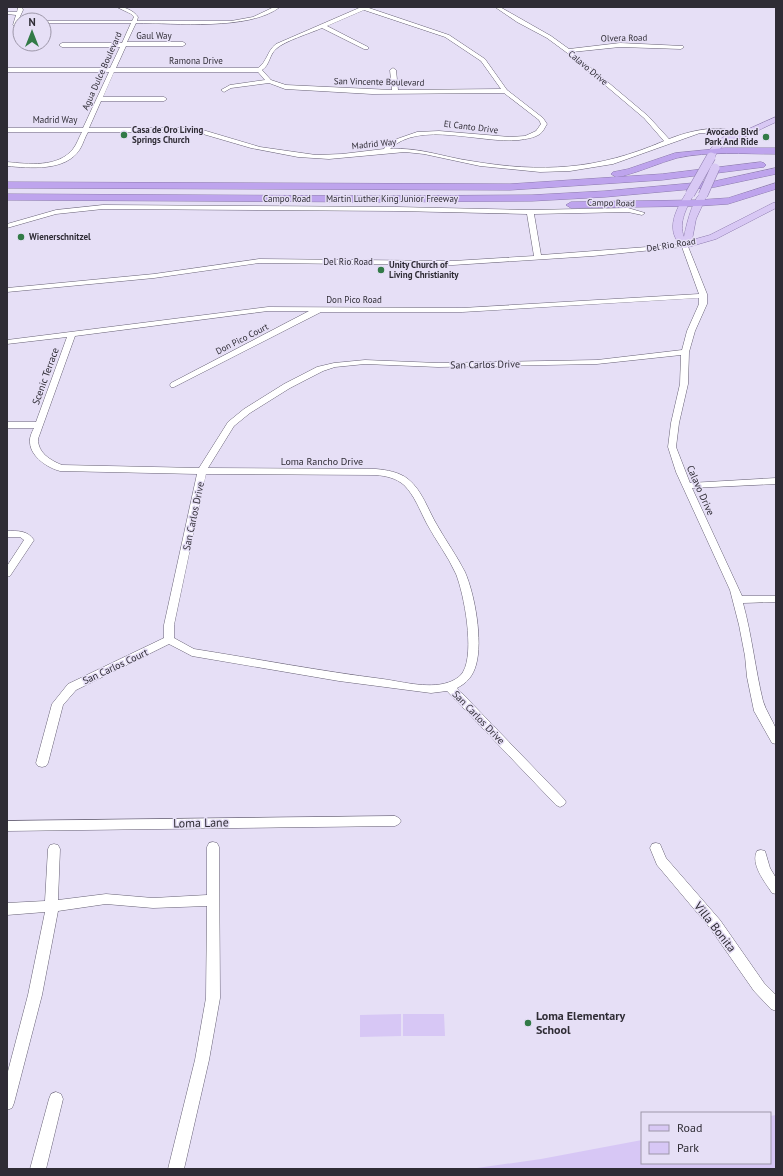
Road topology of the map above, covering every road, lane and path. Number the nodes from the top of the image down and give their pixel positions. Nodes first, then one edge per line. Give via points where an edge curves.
1 (119, 7) edge
2 (264, 7) edge
3 (278, 7) edge
4 (497, 7) edge
5 (362, 8) edge
6 (272, 10) junction
7 (52, 22) edge
8 (134, 22) junction
9 (323, 26) junction
10 (124, 44) junction
11 (183, 44) dead end
12 (62, 45) dead end
13 (681, 47) dead end
14 (366, 48) dead end
15 (568, 51) junction
16 (7, 70) edge
17 (112, 70) junction
18 (259, 70) junction
19 (393, 70) dead end
20 (269, 81) junction
21 (224, 90) dead end
22 (505, 91) junction
23 (395, 92) junction
24 (99, 99) junction
25 (164, 99) dead end
26 (776, 119) edge
27 (86, 129) junction
28 (7, 130) edge
29 (736, 139) junction
30 (668, 142) junction
31 (387, 150) junction
32 (746, 151) junction
33 (776, 151) edge
34 (717, 154) junction
35 (776, 162) edge
36 (7, 164) edge
37 (776, 171) edge
38 (7, 176) edge
39 (7, 185) edge
40 (776, 186) edge
41 (255, 187) junction
42 (510, 187) junction
43 (7, 197) edge
44 (218, 198) junction
45 (382, 199) junction
46 (701, 199) junction
47 (7, 202) edge
48 (685, 203) junction
49 (657, 204) junction
50 (776, 205) edge
51 (530, 212) junction
52 (642, 213) dead end
53 (680, 214) junction
54 (7, 226) edge
55 (685, 245) junction
56 (538, 257) junction
57 (7, 290) edge
58 (703, 296) junction
59 (318, 310) junction
60 (72, 334) junction
61 (7, 342) edge
62 (685, 352) junction
63 (174, 384) dead end
64 (7, 425) edge
65 (39, 425) junction
66 (202, 471) junction
67 (776, 481) edge
68 (687, 486) junction
69 (7, 534) edge
70 (7, 574) edge
71 (776, 599) edge
72 (738, 600) junction
73 (169, 640) junction
74 (449, 686) junction
75 (776, 740) edge
76 (42, 763) dead end
77 (560, 802) dead end
78 (395, 821) dead end
79 (7, 826) edge
80 (213, 847) dead end
81 (656, 848) dead end
82 (54, 849) dead end
83 (761, 855) dead end
84 (776, 889) edge
85 (214, 900) junction
86 (51, 906) junction
87 (7, 909) edge
88 (776, 1005) edge
89 (56, 1099) dead end
90 (7, 1103) edge
91 (38, 1169) edge
92 (176, 1169) edge

1 - 8 street via 133,13 136,18
2 - 6 street
3 - 6 street
4 - 15 street, Calavo Drive
5 - 9 street
5 - 22 street, El Canto Drive via 448,36 483,60
6 - 8 street via 258,17 236,21
7 - 8 street
8 - 10 street, Agua Dulce Boulevard
9 - 14 street
9 - 18 street via 274,48 268,63
10 - 11 street, Gaul Way
10 - 12 street, Gaul Way
10 - 17 street, Agua Dulce Boulevard
13 - 15 street, Olvera Road via 620,45
15 - 30 street, Calavo Drive via 646,117
16 - 17 street, Ramona Drive
17 - 18 street, Ramona Drive
17 - 24 street, Agua Dulce Boulevard
18 - 20 street, San Vincente Boulevard
19 - 23 street
20 - 21 street
20 - 23 street, San Vincente Boulevard via 285,87
22 - 23 street, San Vincente Boulevard
22 - 31 street, El Canto Drive via 541,119 544,124 542,129 530,136 505,139 423,132 398,139
24 - 25 street
24 - 27 street, Agua Dulce Boulevard
26 - 29 main road
27 - 28 street, Madrid Way
27 - 31 street, Madrid Way via 196,130 210,132 251,147 310,156 342,156
27 - 36 street, Agua Dulce Boulevard via 75,152 61,160 37,165
29 - 30 street, Madrid Way via 718,131 699,132
29 - 32 highway via 738,148
29 - 34 main road via 726,138
30 - 31 street, Madrid Way via 605,164 557,170 494,167 419,151
32 - 33 highway
32 - 34 highway
34 - 42 highway via 674,157 620,174
34 - 46 main road, bridge
34 - 48 main road, bridge
35 - 42 highway, Martin Luther King Junior Freeway via 654,178
37 - 45 highway, Martin Luther King Junior Freeway via 715,184 605,194 488,199
38 - 41 highway
39 - 41 highway, Martin Luther King Junior Freeway
40 - 46 highway via 728,201
41 - 42 highway, Martin Luther King Junior Freeway
43 - 44 highway, Martin Luther King Junior Freeway
44 - 45 highway, Martin Luther King Junior Freeway
44 - 47 highway
45 - 49 highway via 526,206
46 - 48 highway
46 - 55 main road
48 - 49 highway
48 - 53 main road
49 - 53 highway via 676,209
50 - 55 main road, Del Rio Road via 713,237
51 - 52 street, Campo Road via 628,210
51 - 54 street, Campo Road via 103,207 56,212
51 - 56 street
53 - 55 main road via 677,232
55 - 56 street, Del Rio Road
55 - 58 street
56 - 57 street, Del Rio Road via 443,263 259,262 154,276
58 - 59 street, Don Pico Road via 462,310
58 - 62 street, Calavo Drive via 703,304 691,330
59 - 60 street, Don Pico Road via 268,309
59 - 63 street, Don Pico Court
60 - 61 street, Don Pico Road
60 - 65 street, Scenic Terrace
62 - 66 street, San Carlos Drive via 597,362 438,365 365,362 334,365 320,369 287,386 231,424
62 - 68 street, Calavo Drive via 684,384 672,447
64 - 65 street
65 - 66 street, Loma Rancho Drive via 34,439 36,449 42,458 60,468
66 - 73 street, San Carlos Drive via 169,625
66 - 74 street, Loma Rancho Drive via 376,472 392,475 408,484 415,491 463,579 470,601 473,642 471,667 466,676
67 - 68 street
68 - 72 street, Calavo Drive
69 - 70 street via 25,535 29,540
71 - 72 street
72 - 75 street, Calavo Drive via 760,711
73 - 74 street, San Carlos Drive via 192,652 288,668 425,689
73 - 76 street, San Carlos Court via 72,687 58,704
74 - 77 street, San Carlos Drive
78 - 79 street, Loma Lane
80 - 85 street
81 - 88 street, Villa Bonita via 661,861 715,924 759,987
82 - 86 street
83 - 84 street via 764,869
85 - 86 street via 153,903 106,899
85 - 92 street via 213,998 202,1060
86 - 87 street
86 - 90 street via 35,996
89 - 91 street

